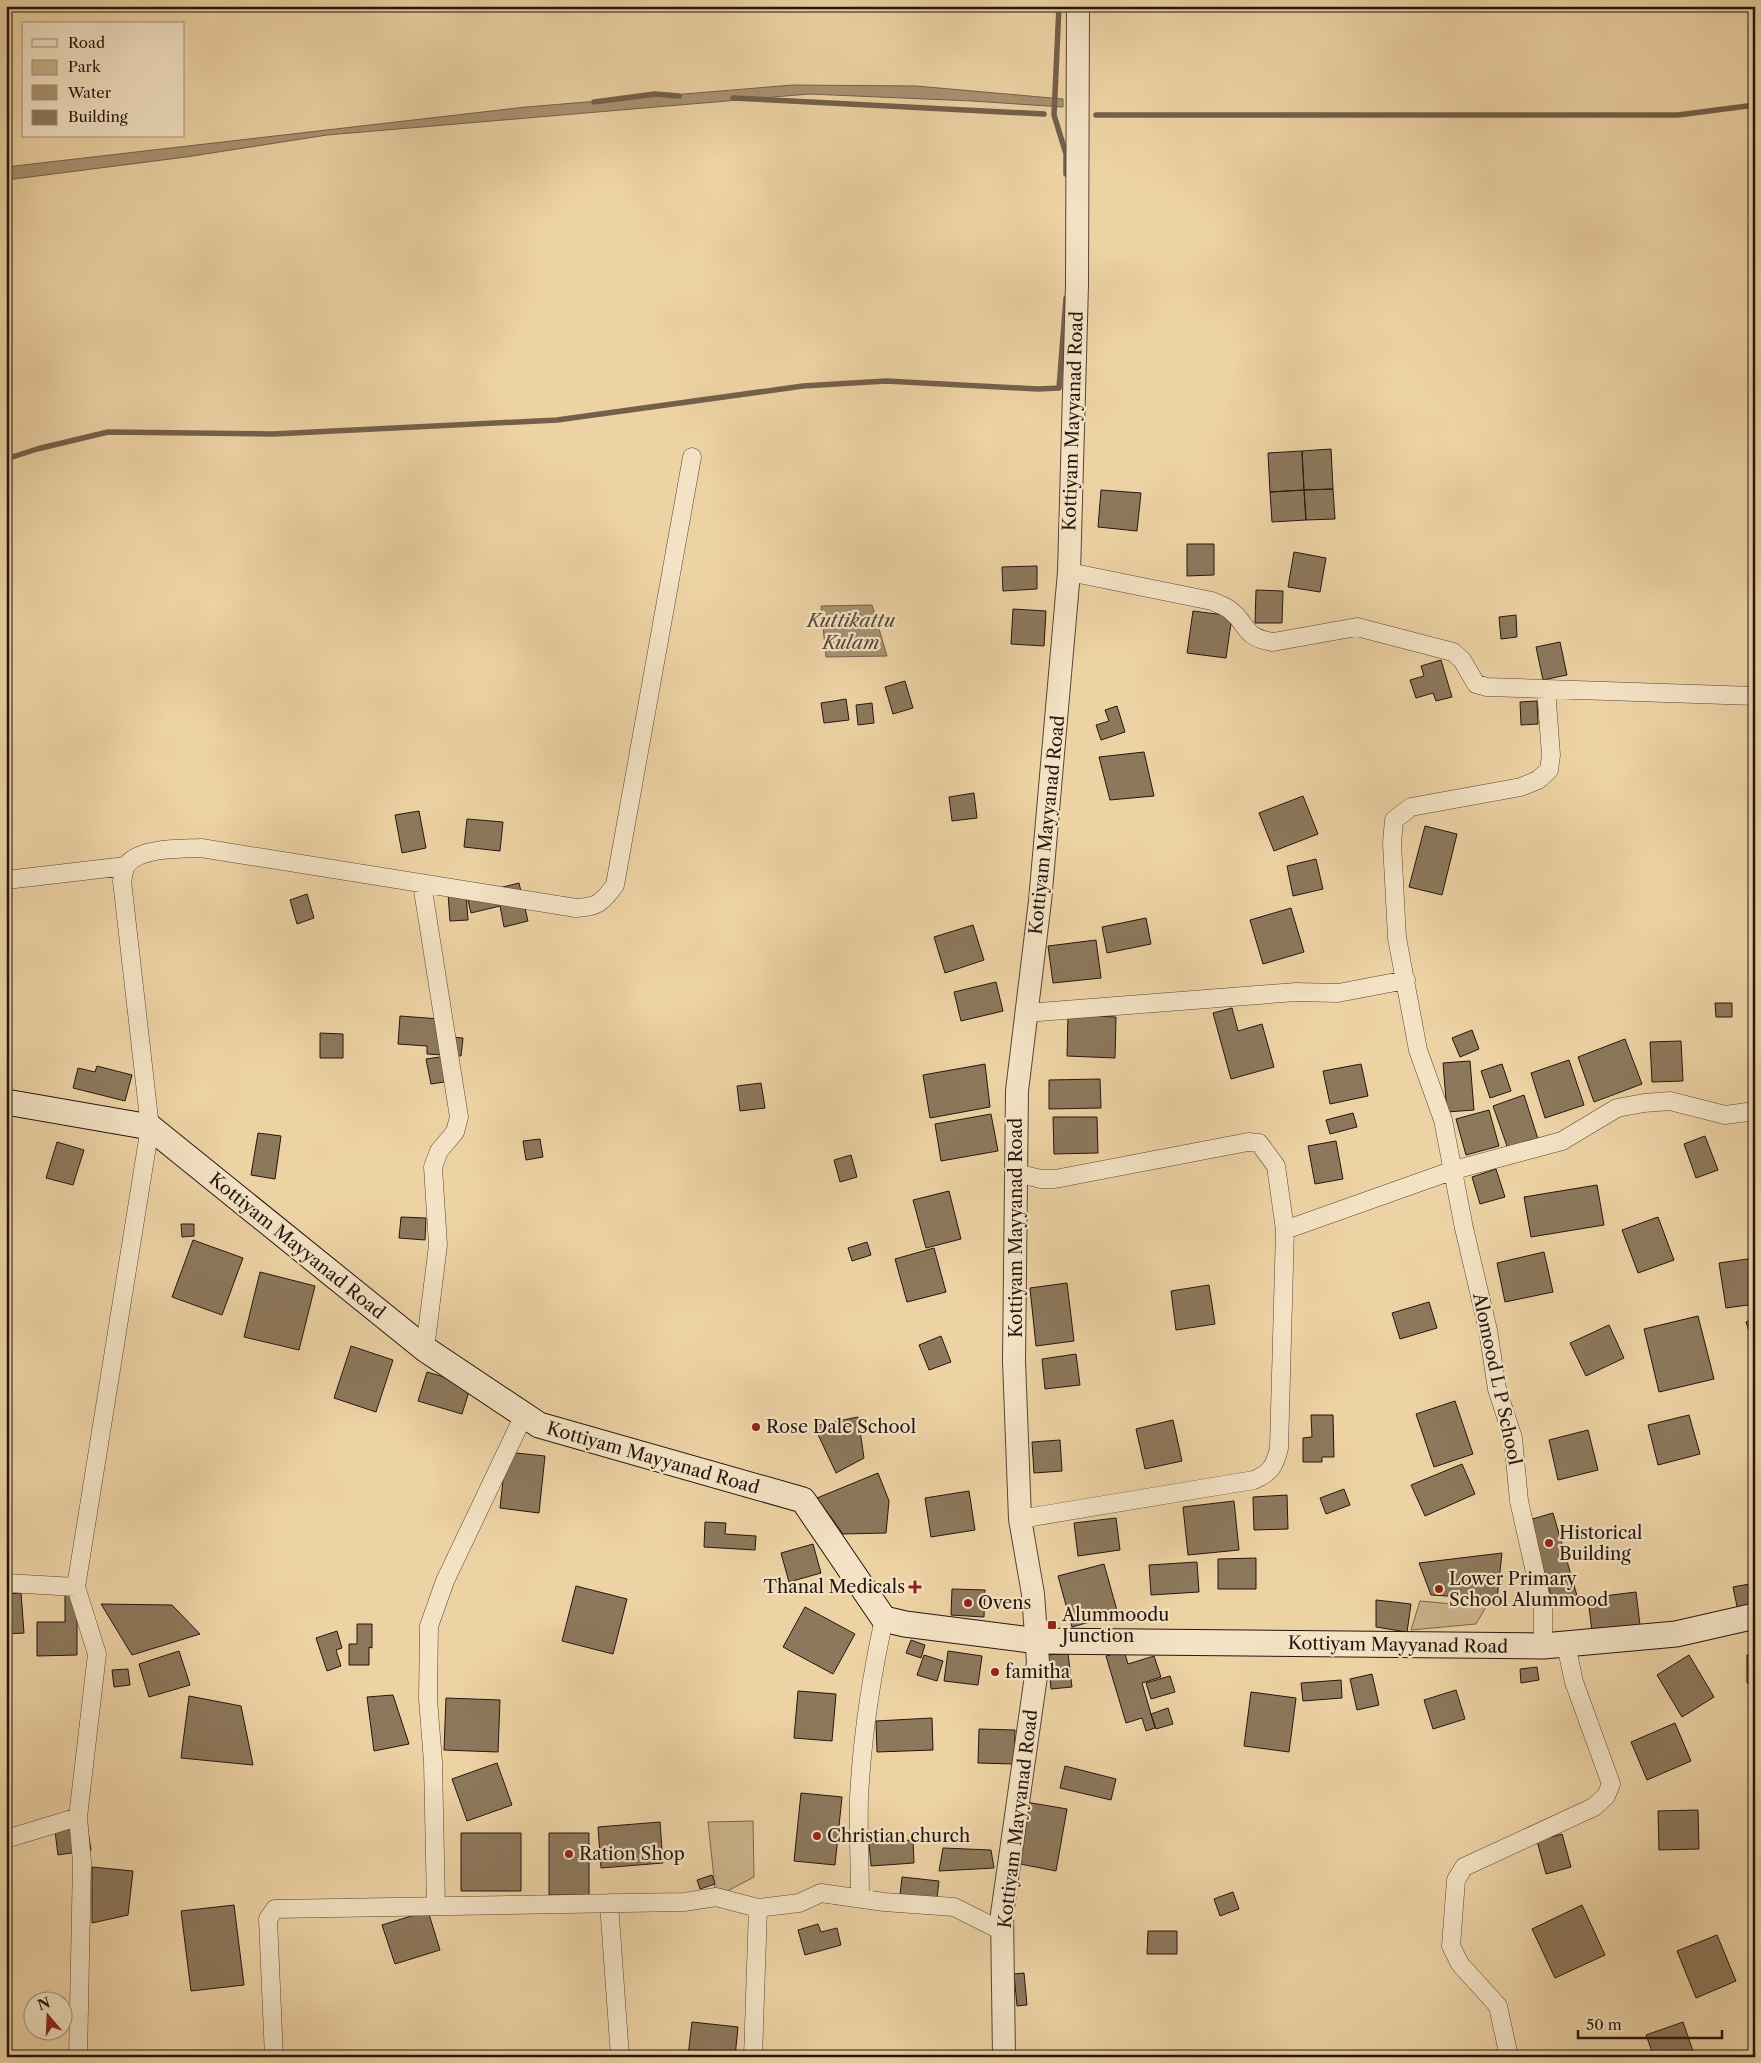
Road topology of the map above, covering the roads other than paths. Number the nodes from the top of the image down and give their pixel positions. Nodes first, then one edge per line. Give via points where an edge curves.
1 (1078, 6) edge
2 (692, 457) dead end
3 (1069, 572) junction
4 (1546, 689) junction
5 (1755, 696) edge
6 (126, 866) junction
7 (6, 880) edge
8 (422, 884) junction
9 (1406, 980) junction
10 (1026, 1013) junction
11 (6, 1102) edge
12 (1755, 1111) edge
13 (150, 1127) junction
14 (1454, 1170) junction
15 (1016, 1173) junction
16 (1284, 1230) junction
17 (425, 1349) junction
18 (524, 1415) junction
19 (1020, 1519) junction
20 (6, 1583) edge
21 (76, 1587) junction
22 (1755, 1616) edge
23 (884, 1619) junction
24 (1038, 1641) junction
25 (1554, 1645) junction
26 (78, 1817) junction
27 (6, 1839) edge
28 (860, 1898) junction
29 (608, 1903) junction
30 (436, 1906) junction
31 (758, 1908) junction
32 (1002, 1931) junction
33 (78, 2057) edge
34 (274, 2057) edge
35 (620, 2057) edge
36 (753, 2057) edge
37 (1004, 2057) edge
38 (1510, 2057) edge

1 - 3 street, Kottiyam Mayyanad Road via 1077,285
2 - 8 street via 615,885 605,899 592,907 576,908
3 - 4 street via 1212,601 1230,609 1249,634 1259,640 1273,642 1357,627 1453,652 1462,660 1476,684
3 - 10 street, Kottiyam Mayyanad Road via 1041,891
4 - 5 street
4 - 9 street, Alomood L P School via 1551,755 1549,770 1538,780 1411,807 1394,820 1392,843 1397,938
6 - 7 street
6 - 8 street via 135,857 149,852 201,848
6 - 13 street via 122,881
8 - 17 street via 459,1117 455,1132 439,1151 433,1167 438,1245
9 - 10 street via 1338,993 1296,992
9 - 14 street, Alomood L P School via 1418,1050 1443,1120
10 - 15 street, Kottiyam Mayyanad Road via 1017,1091
11 - 13 main road, Kottiyam Mayyanad Road
12 - 14 street via 1725,1115 1670,1101 1618,1108 1562,1141
13 - 17 main road, Kottiyam Mayyanad Road
13 - 21 street
14 - 16 street
14 - 25 street, Alomood L P School via 1488,1330 1497,1389 1513,1438 1519,1501
15 - 16 street via 1055,1179 1248,1142 1259,1143 1276,1166
15 - 19 street, Kottiyam Mayyanad Road via 1014,1361
16 - 19 street via 1279,1448 1275,1464 1266,1475 1254,1480
17 - 18 main road, Kottiyam Mayyanad Road
18 - 23 main road, Kottiyam Mayyanad Road via 539,1425 803,1500
18 - 30 street via 445,1581 429,1626 428,1700
19 - 24 street, Kottiyam Mayyanad Road
20 - 21 street
21 - 26 street via 97,1654
22 - 25 main road, Kottiyam Mayyanad Road via 1676,1634
23 - 24 main road, Kottiyam Mayyanad Road
23 - 28 street via 871,1678 863,1750 859,1798
24 - 25 main road, Kottiyam Mayyanad Road
24 - 32 street, Kottiyam Mayyanad Road via 1038,1662
25 - 38 street, Alomood L P School via 1574,1682 1611,1784 1606,1796 1594,1807 1464,1867 1456,1880 1451,1946 1460,1964 1498,2006
26 - 27 street
26 - 33 street via 82,1862
28 - 31 street via 821,1893 799,1903
28 - 32 street via 954,1907
29 - 30 street
29 - 31 street via 684,1902 716,1898
29 - 35 street
30 - 34 street via 276,1909 268,1919
31 - 36 street
32 - 37 street, Kottiyam Mayyanad Road

